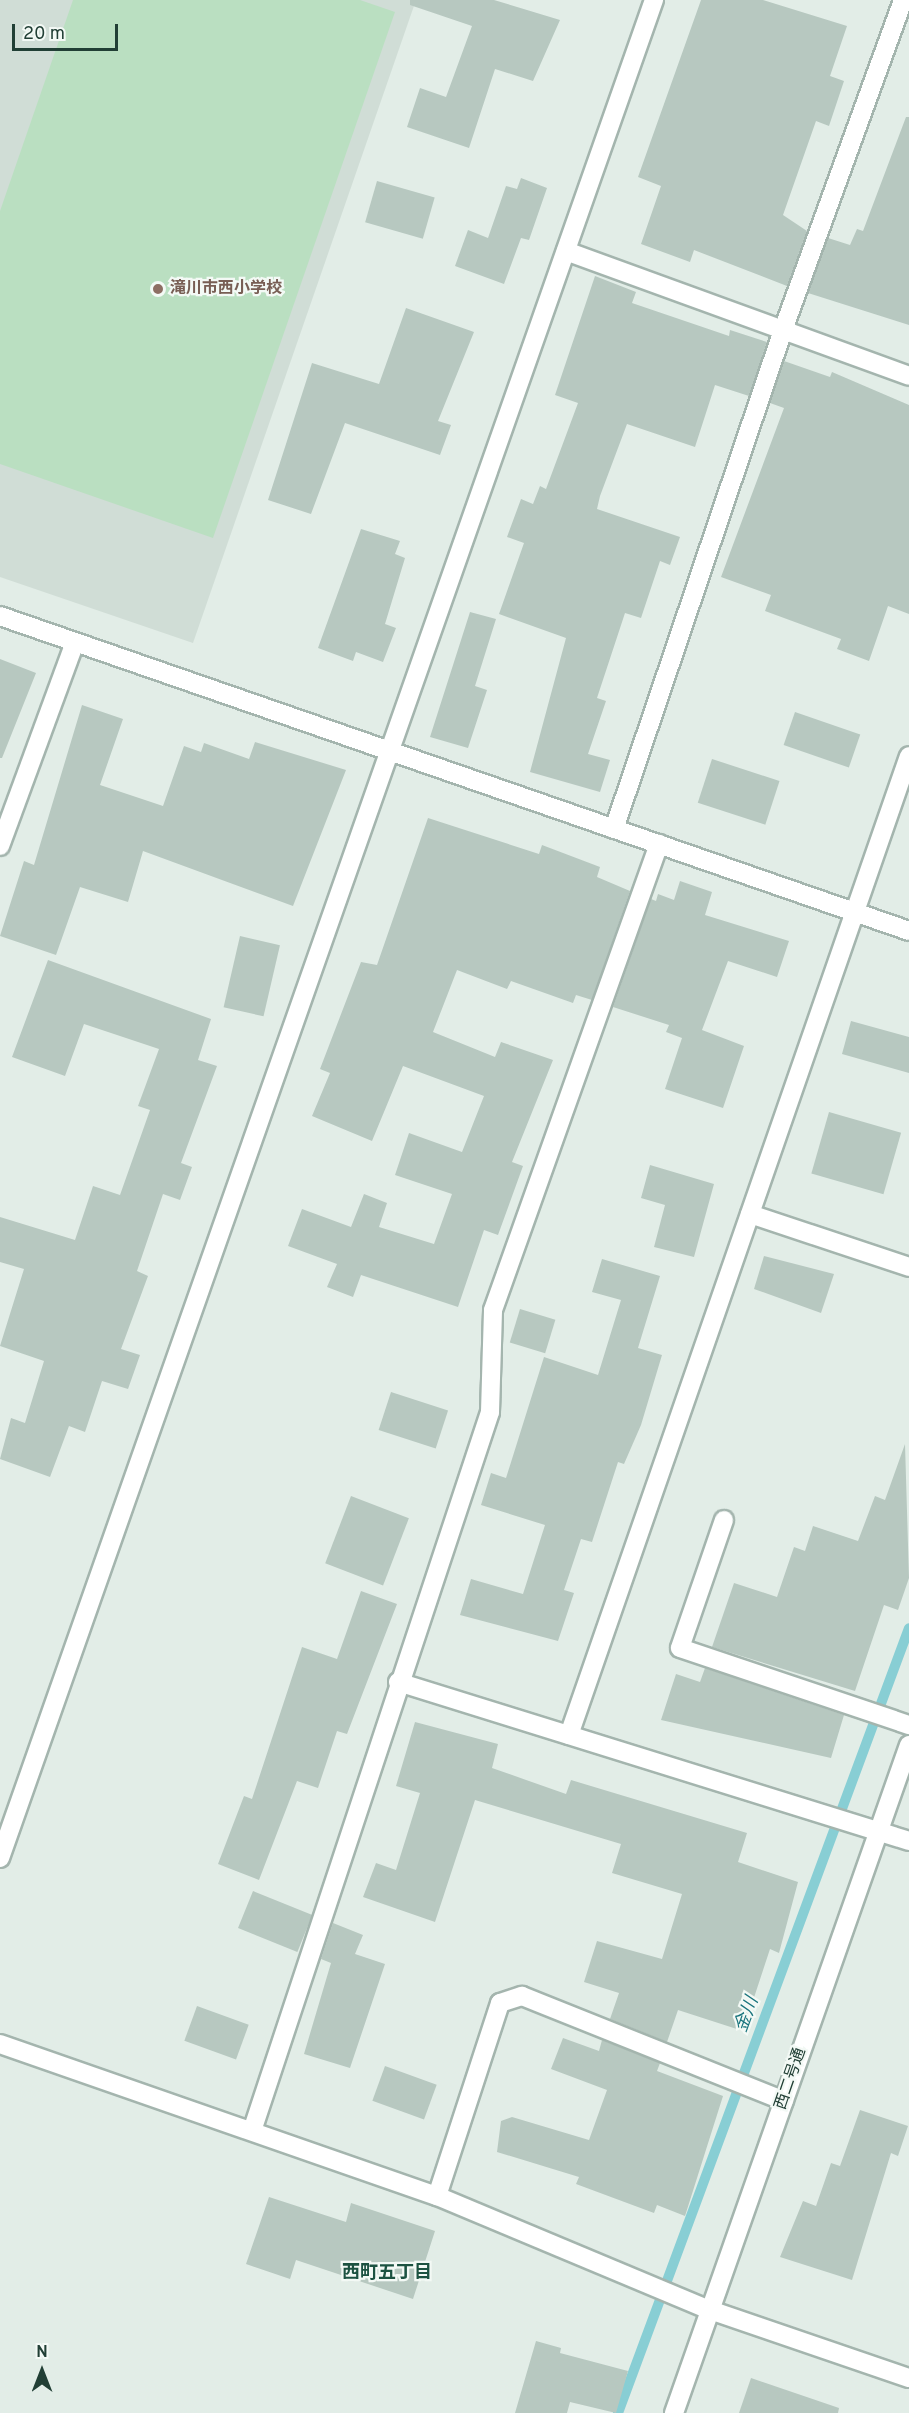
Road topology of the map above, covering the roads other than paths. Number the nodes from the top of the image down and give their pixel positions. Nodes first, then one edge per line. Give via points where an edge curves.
1 (654, 0) edge
2 (903, 0) edge
3 (566, 251) junction
4 (783, 330) junction
5 (909, 376) edge
6 (0, 616) edge
7 (75, 642) junction
8 (386, 750) junction
9 (909, 756) edge
10 (614, 829) junction
11 (659, 844) junction
12 (0, 846) edge
13 (854, 912) junction
14 (909, 931) edge
15 (750, 1214) junction
16 (909, 1267) edge
17 (724, 1520) dead end
18 (398, 1682) junction
19 (909, 1725) edge
20 (569, 1735) junction
21 (909, 1745) edge
22 (7, 1825) edge
23 (878, 1831) junction
24 (909, 1841) edge
25 (0, 1858) edge
26 (0, 2044) edge
27 (784, 2101) junction
28 (252, 2131) junction
29 (437, 2196) junction
30 (710, 2310) junction
31 (909, 2378) edge
32 (674, 2413) edge

1 - 3 street
2 - 4 street
3 - 4 street
3 - 8 street
4 - 5 street
4 - 10 street
6 - 7 street
7 - 8 street
7 - 12 street
8 - 10 street
8 - 22 street
9 - 13 street
10 - 11 street
11 - 13 street
11 - 18 street via 493,1310 490,1412
13 - 14 street
13 - 15 street
15 - 16 street
15 - 20 street
17 - 19 street via 680,1648
18 - 20 street
18 - 28 street
20 - 23 street
21 - 23 street, 西二号通
22 - 25 street
23 - 24 street
23 - 27 street, 西二号通
26 - 28 street
27 - 29 street via 522,1995 500,2003
27 - 30 street, 西二号通
28 - 29 street
29 - 30 street
30 - 31 street
30 - 32 street, 西二号通

